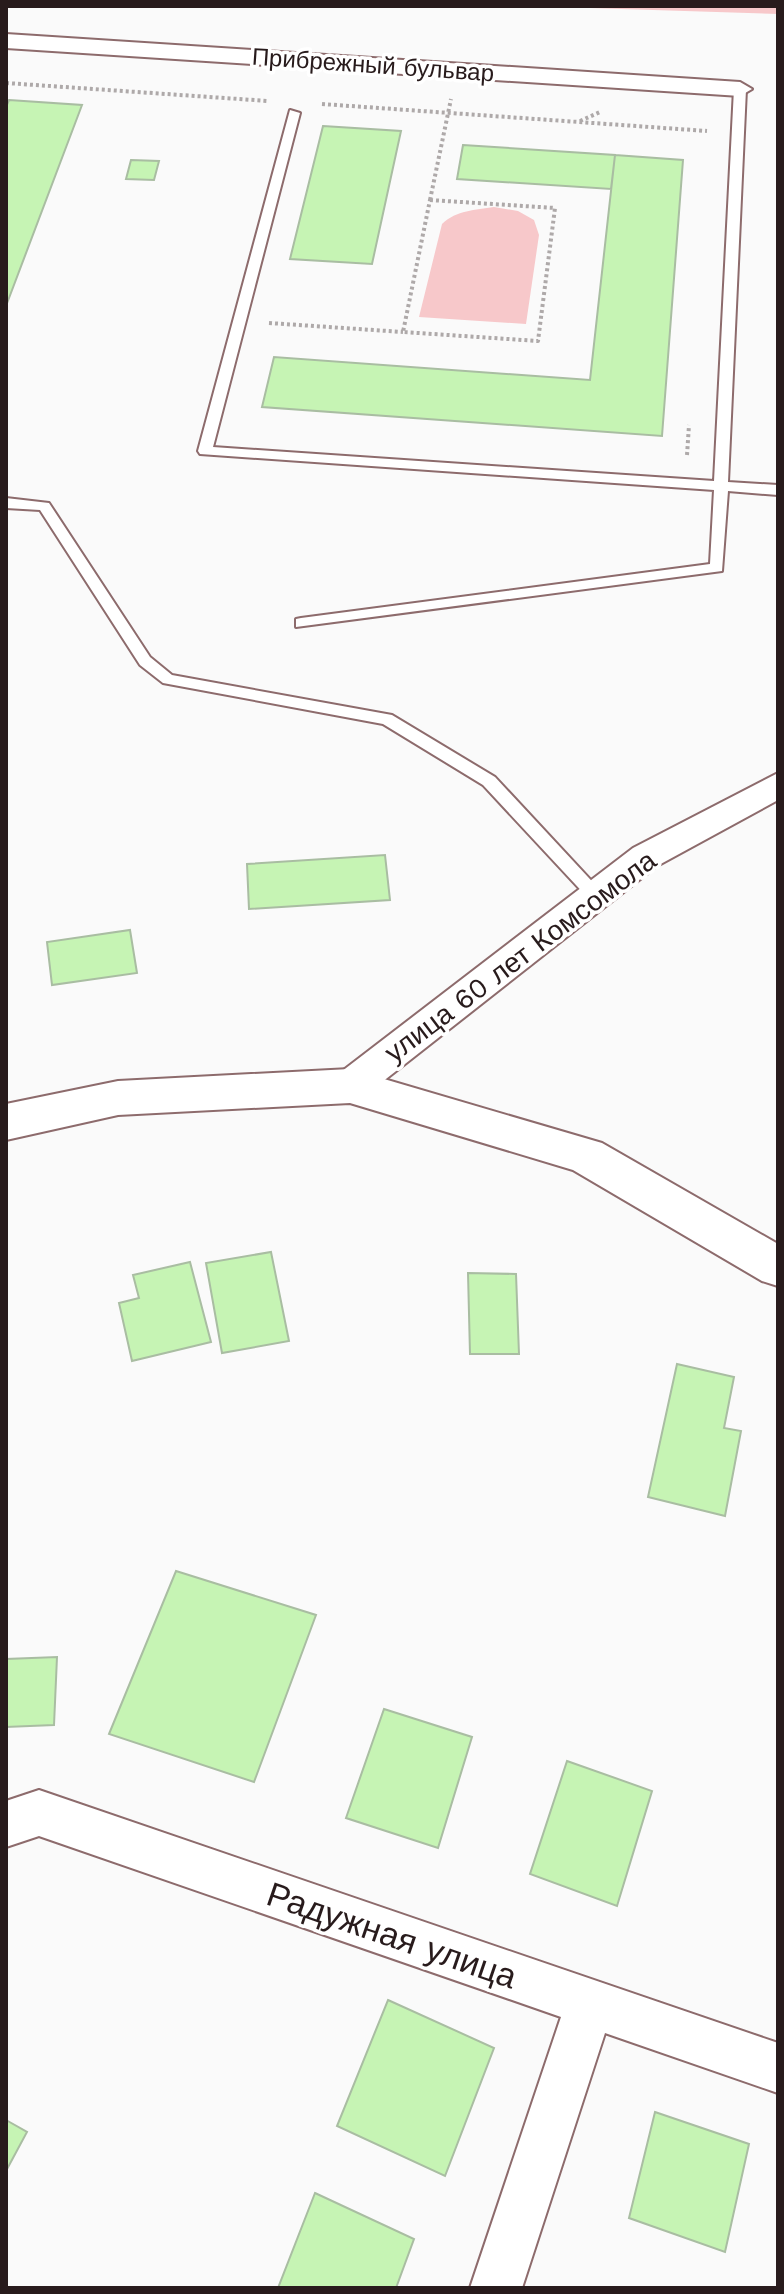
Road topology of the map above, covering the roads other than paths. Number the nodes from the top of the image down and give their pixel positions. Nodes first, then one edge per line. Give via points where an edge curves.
1 (6, 41) edge
2 (740, 89) joint
3 (294, 113) dead end
4 (720, 486) junction
5 (778, 490) edge
6 (6, 503) edge
7 (301, 623) dead end
8 (778, 785) edge
9 (595, 895) junction
10 (350, 1086) junction
11 (6, 1122) edge
12 (778, 1267) edge
13 (6, 1824) edge
14 (590, 2003) junction
15 (778, 2068) edge
16 (496, 2288) edge

1 - 2 street, Прибрежный бульвар
2 - 4 lane
3 - 4 lane via 205,451
4 - 5 lane
4 - 7 lane via 717,568
6 - 9 lane via 44,506 145,661 168,679 387,719 489,781
8 - 9 street, улица 60 лет Комсомола via 645,857
9 - 10 street, улица 60 лет Комсомола
10 - 11 main road via 118,1098
10 - 12 main road via 586,1156
13 - 14 street, Радужная улица via 39,1813
14 - 15 street, Радужная улица
14 - 16 street

